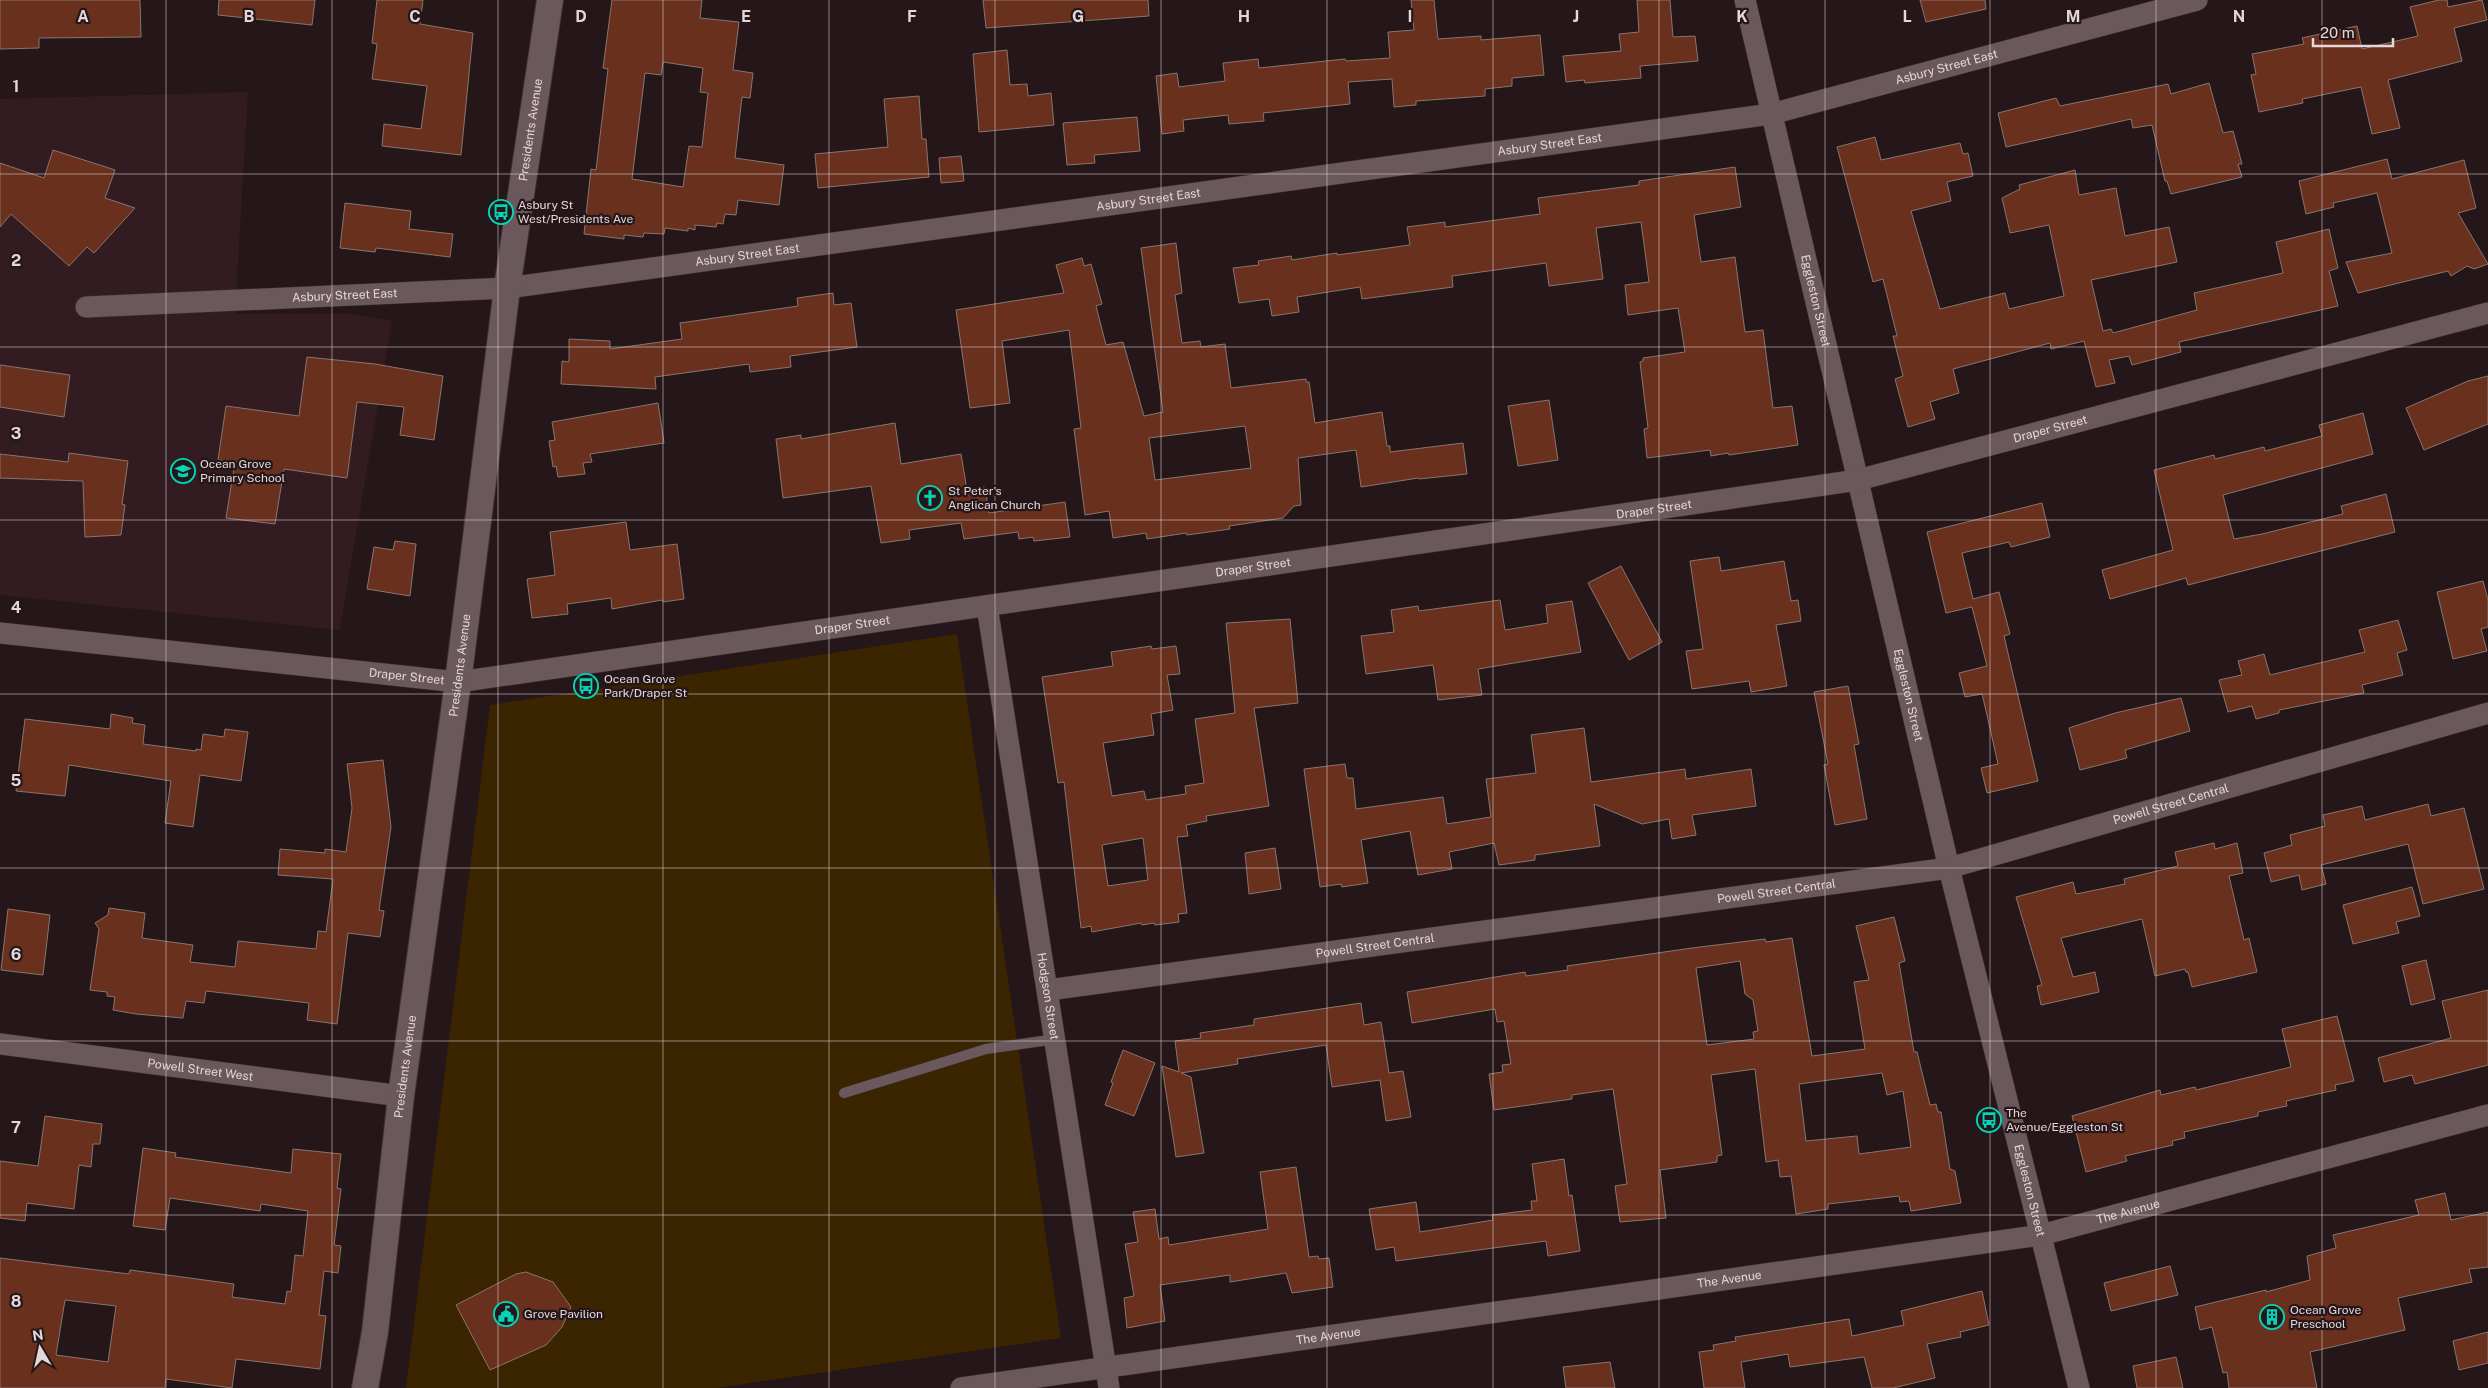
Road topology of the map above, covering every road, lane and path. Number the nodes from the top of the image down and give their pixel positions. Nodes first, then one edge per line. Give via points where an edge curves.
1 (550, 0) edge
2 (1745, 0) edge
3 (2197, 0) edge
4 (1771, 114) junction
5 (507, 288) junction
6 (86, 307) dead end
7 (2488, 313) edge
8 (1858, 480) junction
9 (987, 606) junction
10 (0, 633) edge
11 (458, 682) junction
12 (2488, 713) edge
13 (1949, 868) junction
14 (1048, 990) junction
15 (1056, 1040) junction
16 (0, 1044) edge
17 (844, 1093) dead end
18 (401, 1096) junction
19 (2488, 1115) edge
20 (2041, 1235) junction
21 (374, 1332) junction
22 (1108, 1378) edge
23 (364, 1388) edge
24 (372, 1388) edge
25 (961, 1388) edge
26 (2079, 1388) edge

1 - 5 street, Presidents Avenue
2 - 4 street, Eggleston Street
3 - 4 street, Asbury Street East
4 - 5 street, Asbury Street East
4 - 8 street, Eggleston Street
5 - 6 street, Asbury Street East
5 - 11 street, Presidents Avenue
7 - 8 street, Draper Street
8 - 9 street, Draper Street
8 - 13 street, Eggleston Street
9 - 11 street, Draper Street
9 - 14 street, Hodgson Street
10 - 11 street, Draper Street
11 - 18 street, Presidents Avenue
12 - 13 street, Powell Street Central
13 - 14 street, Powell Street Central
13 - 20 street, Eggleston Street
14 - 15 street, Hodgson Street
15 - 17 lane via 986,1049
15 - 22 street, Hodgson Street
16 - 18 street, Powell Street West
18 - 21 street, Presidents Avenue
19 - 20 street, The Avenue
20 - 22 street, The Avenue
20 - 26 street, Eggleston Street
21 - 23 street, Presidents Avenue
21 - 24 street, Presidents Avenue
22 - 25 street, The Avenue

